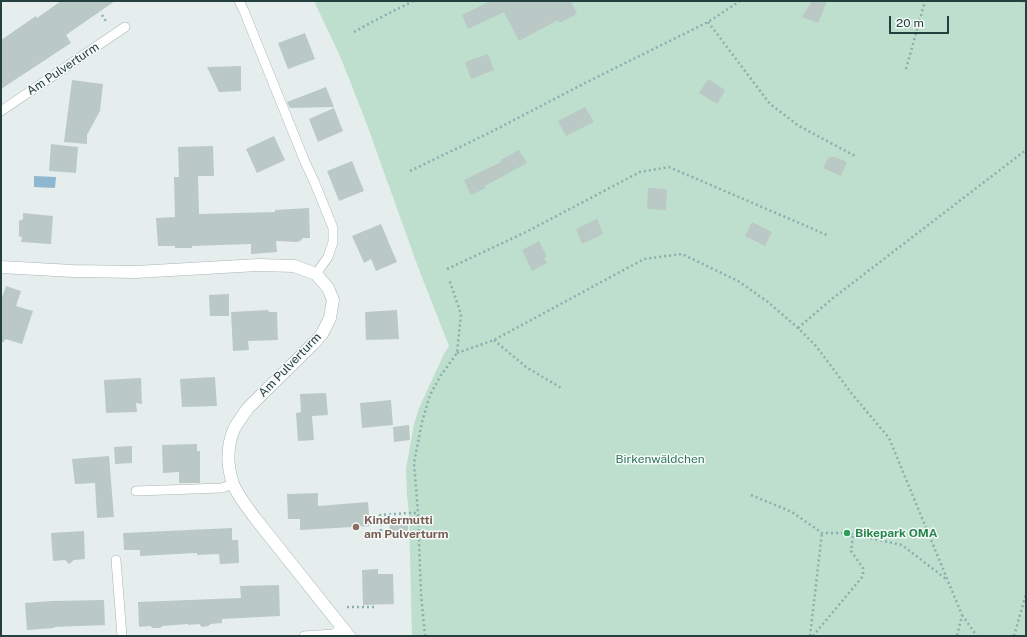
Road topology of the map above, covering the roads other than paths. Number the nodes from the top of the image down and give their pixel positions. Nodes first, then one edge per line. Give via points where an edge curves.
1 (239, 1) edge
2 (125, 27) dead end
3 (1, 111) edge
4 (1, 267) edge
5 (316, 274) junction
6 (233, 484) junction
7 (136, 491) dead end
8 (116, 560) dead end
9 (345, 631) edge
10 (122, 636) edge
11 (304, 636) edge

1 - 5 lane via 333,228 334,242 328,257
2 - 3 lane, Am Pulverturm
4 - 5 street via 136,272 270,265 294,266
5 - 6 street, Am Pulverturm via 328,288 333,300 330,318 322,334 248,408 234,430 228,449
6 - 7 lane via 222,488
6 - 9 street, Am Pulverturm via 255,518
8 - 10 lane
9 - 11 lane

